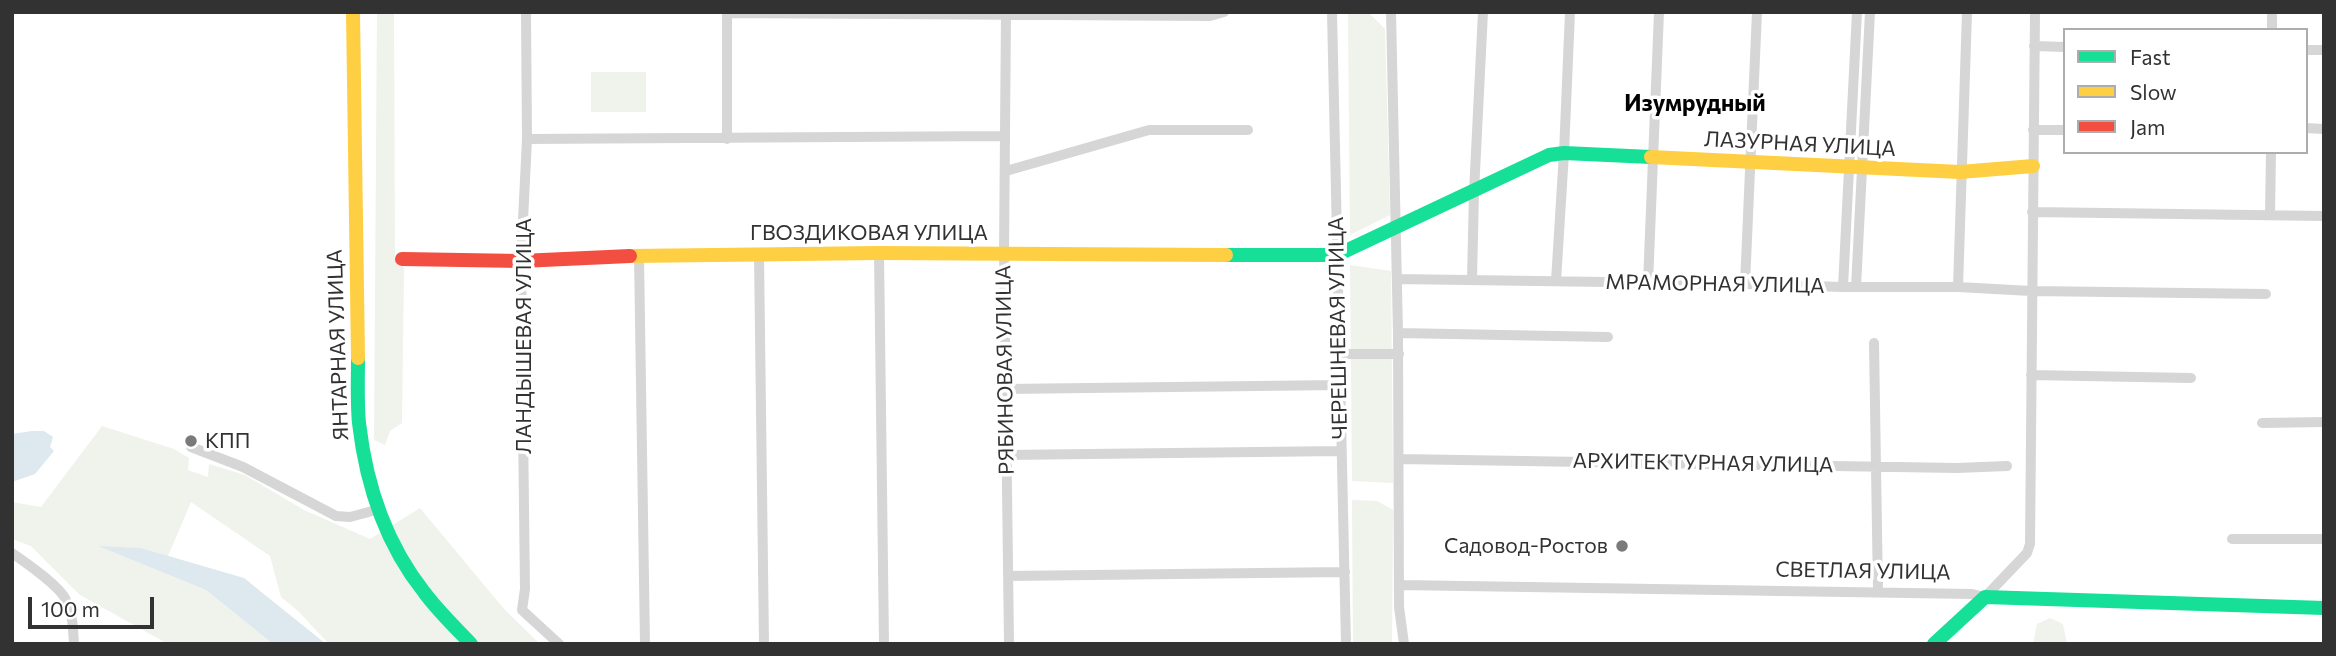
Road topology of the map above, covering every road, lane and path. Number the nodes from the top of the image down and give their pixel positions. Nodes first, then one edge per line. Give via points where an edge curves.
1 (353, 12) edge
2 (526, 12) edge
3 (1224, 12) edge
4 (1332, 12) edge
5 (1391, 12) edge
6 (1483, 12) edge
7 (1570, 12) edge
8 (1658, 12) edge
9 (1757, 12) edge
10 (1857, 12) edge
11 (1870, 12) edge
12 (1967, 12) edge
13 (2035, 12) edge
14 (727, 13) edge
15 (1006, 13) edge
16 (2034, 46) junction
17 (2063, 47) edge
18 (1248, 130) dead end
19 (2033, 130) junction
20 (2063, 130) edge
21 (1005, 136) junction
22 (527, 139) junction
23 (727, 139) junction
24 (1564, 153) junction
25 (2271, 154) edge
26 (1653, 158) junction
27 (1749, 162) junction
28 (2033, 166) junction
29 (1856, 168) junction
30 (1006, 171) junction
31 (1960, 172) junction
32 (1474, 192) junction
33 (2032, 212) junction
34 (2270, 215) junction
35 (2324, 216) edge
36 (1396, 225) junction
37 (879, 253) junction
38 (1004, 254) junction
39 (759, 255) junction
40 (1337, 255) junction
41 (639, 256) junction
42 (402, 259) dead end
43 (521, 261) junction
44 (1397, 279) junction
45 (1472, 279) junction
46 (1556, 281) junction
47 (1647, 284) junction
48 (1745, 284) junction
49 (1843, 287) junction
50 (1856, 287) junction
51 (1958, 287) junction
52 (2031, 291) junction
53 (2266, 294) dead end
54 (1398, 333) junction
55 (1608, 337) dead end
56 (1874, 343) dead end
57 (1339, 354) junction
58 (1399, 354) junction
59 (2031, 375) junction
60 (2191, 378) dead end
61 (1340, 385) junction
62 (1005, 389) junction
63 (2324, 422) edge
64 (2262, 423) dead end
65 (191, 447) dead end
66 (1341, 451) junction
67 (1006, 455) junction
68 (1399, 459) junction
69 (1876, 466) junction
70 (2007, 466) dead end
71 (376, 509) junction
72 (2232, 539) dead end
73 (2324, 539) edge
74 (12, 553) edge
75 (1345, 572) junction
76 (1007, 576) junction
77 (1400, 584) junction
78 (1878, 592) junction
79 (1985, 597) junction
80 (2324, 608) edge
81 (74, 644) edge
82 (471, 644) edge
83 (559, 644) edge
84 (645, 644) edge
85 (764, 644) edge
86 (884, 644) edge
87 (1009, 644) edge
88 (1346, 644) edge
89 (1404, 644) edge
90 (1934, 644) edge

1 - 71 street, ЯНТАРНАЯ УЛИЦА via 359,421
2 - 22 street, ЛАНДЫШЕВАЯ УЛИЦА
3 - 15 street via 1210,16
4 - 40 street, ЧЕРЕШНЕВАЯ УЛИЦА
5 - 36 street
6 - 32 street
7 - 24 street
8 - 26 street
9 - 27 street
10 - 29 street
11 - 29 street
12 - 31 street
13 - 16 street
14 - 15 street
14 - 23 street
15 - 21 street, РЯБИНОВАЯ УЛИЦА
16 - 17 street
16 - 19 street
18 - 30 street via 1149,130
19 - 20 street
19 - 28 street
21 - 23 street
21 - 30 street, РЯБИНОВАЯ УЛИЦА
22 - 23 street
22 - 43 street, ЛАНДЫШЕВАЯ УЛИЦА
24 - 26 street, ЛАЗУРНАЯ УЛИЦА
24 - 32 street via 1549,155
24 - 46 street
25 - 34 street
26 - 27 street, ЛАЗУРНАЯ УЛИЦА
26 - 47 street
27 - 29 street, ЛАЗУРНАЯ УЛИЦА
27 - 48 street
28 - 31 street, ЛАЗУРНАЯ УЛИЦА
28 - 33 street
29 - 31 street, ЛАЗУРНАЯ УЛИЦА
29 - 49 street
29 - 50 street
30 - 38 street, РЯБИНОВАЯ УЛИЦА
31 - 51 street
32 - 36 street
32 - 45 street
33 - 34 street
33 - 52 street
34 - 35 street
36 - 40 street
36 - 44 street
37 - 38 street, ГВОЗДИКОВАЯ УЛИЦА
37 - 39 street, ГВОЗДИКОВАЯ УЛИЦА
37 - 86 street
38 - 40 street, ГВОЗДИКОВАЯ УЛИЦА
38 - 62 street, РЯБИНОВАЯ УЛИЦА
39 - 41 street, ГВОЗДИКОВАЯ УЛИЦА
39 - 85 street
40 - 57 street, ЧЕРЕШНЕВАЯ УЛИЦА
41 - 43 street, ГВОЗДИКОВАЯ УЛИЦА
41 - 84 street
42 - 43 street, ГВОЗДИКОВАЯ УЛИЦА
43 - 83 street, ЛАНДЫШЕВАЯ УЛИЦА via 522,610
44 - 45 street, МРАМОРНАЯ УЛИЦА
44 - 54 street
45 - 46 street, МРАМОРНАЯ УЛИЦА
46 - 47 street, МРАМОРНАЯ УЛИЦА
47 - 48 street, МРАМОРНАЯ УЛИЦА
48 - 49 street, МРАМОРНАЯ УЛИЦА
49 - 50 street, МРАМОРНАЯ УЛИЦА
50 - 51 street, МРАМОРНАЯ УЛИЦА
51 - 52 street, МРАМОРНАЯ УЛИЦА
52 - 53 street, МРАМОРНАЯ УЛИЦА
52 - 59 street
54 - 55 street
54 - 58 street
56 - 69 street
57 - 58 street
57 - 61 street, ЧЕРЕШНЕВАЯ УЛИЦА
58 - 68 street
59 - 60 street
59 - 79 street via 2030,544 2027,553
61 - 62 street
61 - 66 street, ЧЕРЕШНЕВАЯ УЛИЦА
62 - 67 street, РЯБИНОВАЯ УЛИЦА
63 - 64 street
65 - 71 street via 243,467 336,516
66 - 67 street
66 - 75 street, ЧЕРЕШНЕВАЯ УЛИЦА
67 - 76 street, РЯБИНОВАЯ УЛИЦА
68 - 69 street, АРХИТЕКТУРНАЯ УЛИЦА
68 - 77 street
69 - 70 street, АРХИТЕКТУРНАЯ УЛИЦА
69 - 78 street
71 - 82 street, ЯНТАРНАЯ УЛИЦА via 402,561
72 - 73 street
74 - 81 street via 66,599
75 - 76 street
75 - 88 street, ЧЕРЕШНЕВАЯ УЛИЦА
76 - 87 street, РЯБИНОВАЯ УЛИЦА
77 - 78 street, СВЕТЛАЯ УЛИЦА
77 - 89 street
78 - 79 street, СВЕТЛАЯ УЛИЦА
79 - 80 street, СВЕТЛАЯ УЛИЦА
79 - 90 street

